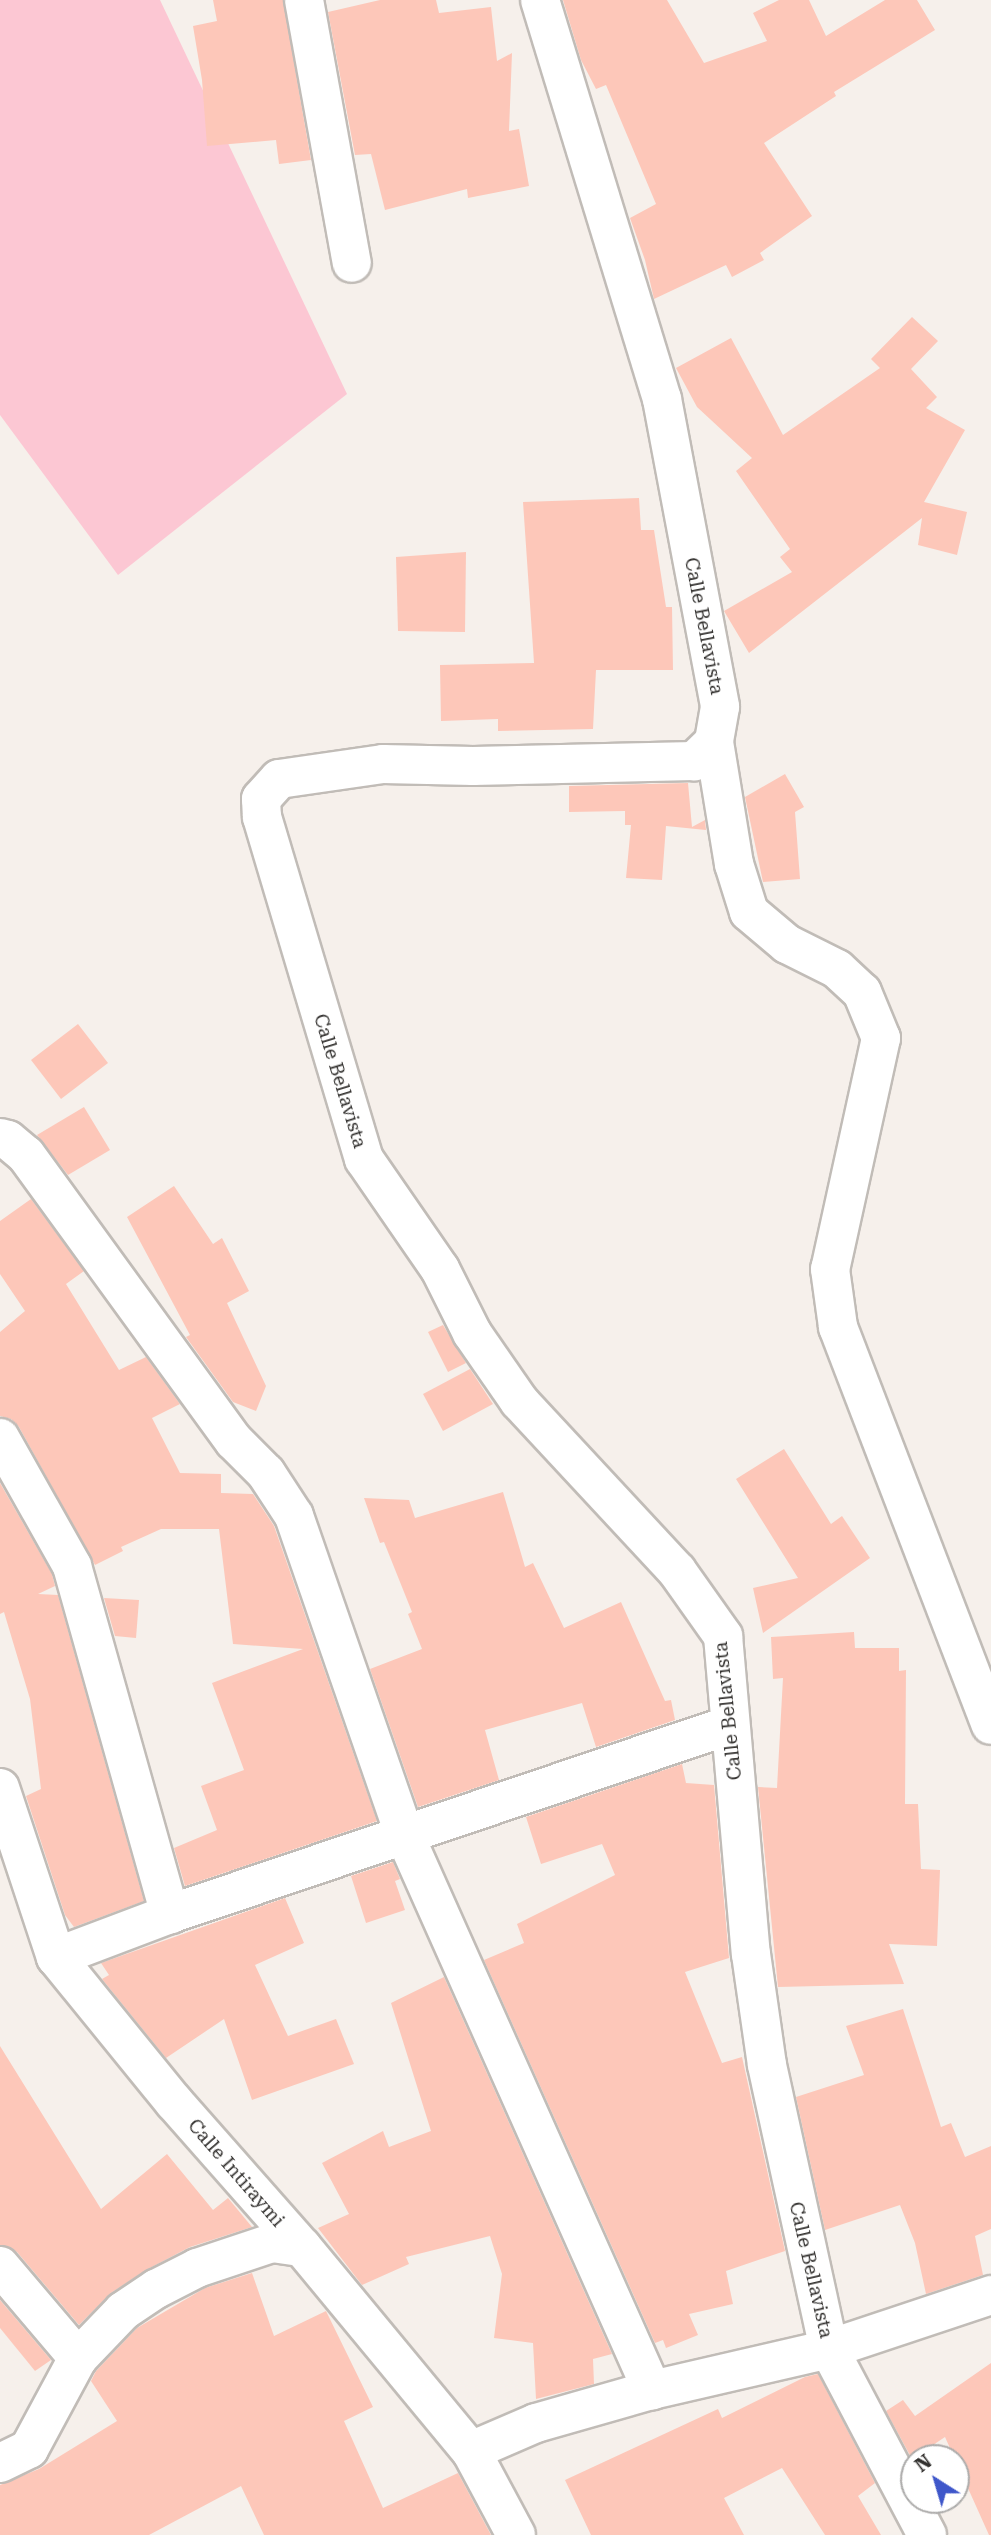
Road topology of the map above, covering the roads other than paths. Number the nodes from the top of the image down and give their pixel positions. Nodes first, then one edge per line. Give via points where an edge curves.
1 (304, 0) edge
2 (540, 0) edge
3 (352, 263) dead end
4 (714, 742) junction
5 (0, 1138) edge
6 (0, 1438) edge
7 (991, 1724) edge
8 (730, 1725) junction
9 (0, 1788) edge
10 (405, 1836) junction
11 (170, 1914) junction
12 (55, 1957) junction
13 (302, 2247) junction
14 (0, 2266) edge
15 (991, 2295) edge
16 (829, 2349) junction
17 (78, 2358) junction
18 (652, 2390) junction
19 (471, 2451) junction
20 (0, 2463) edge
21 (516, 2535) edge
22 (927, 2535) edge

1 - 3 street
2 - 4 street, Calle Bellavista via 662,399 720,707
4 - 7 street via 734,864 749,912 787,944 837,969 862,992 881,1038 830,1269 838,1327
4 - 8 street, Calle Bellavista via 694,761 383,764 279,779 261,799 288,909 364,1159 440,1269 472,1333 519,1401 677,1571 723,1636
5 - 10 street via 26,1155 294,1516
6 - 11 street via 72,1566
8 - 10 street
8 - 16 street, Calle Bellavista via 751,1954 767,2065
9 - 12 street, Calle Intiraymi
10 - 11 street
10 - 18 street
11 - 12 street
12 - 13 street, Calle Intiraymi
13 - 17 street via 272,2244 197,2269 156,2289 123,2311
13 - 19 street, Calle Intiraymi
14 - 17 street
15 - 16 street
16 - 18 street
16 - 22 street, Calle Bellavista
17 - 20 street via 29,2449
18 - 19 street via 536,2423
19 - 21 street, Calle Intiraymi

